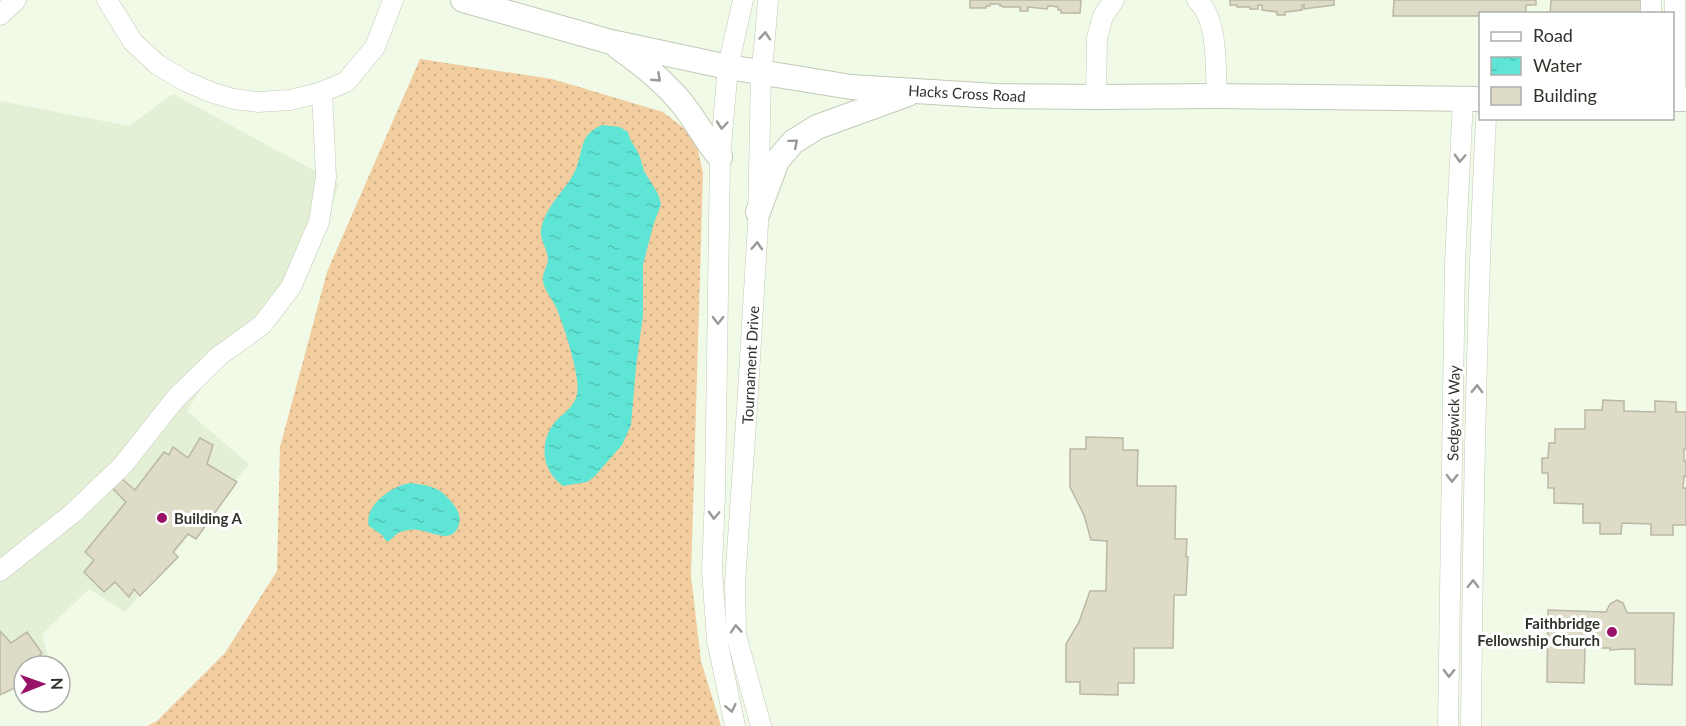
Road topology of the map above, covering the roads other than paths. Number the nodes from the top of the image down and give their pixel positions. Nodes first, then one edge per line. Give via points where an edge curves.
1 (16, 0) edge
2 (106, 0) edge
3 (393, 0) edge
4 (463, 0) edge
5 (743, 0) edge
6 (768, 0) edge
7 (1114, 0) edge
8 (1197, 0) edge
9 (1675, 0) edge
10 (0, 15) edge
11 (1674, 39) edge
12 (611, 42) junction
13 (728, 67) junction
14 (761, 72) junction
15 (916, 91) junction
16 (322, 92) junction
17 (1217, 96) junction
18 (1096, 97) junction
19 (1472, 99) edge
20 (1678, 99) edge
21 (1486, 120) edge
22 (720, 157) junction
23 (758, 212) junction
24 (0, 571) edge
25 (735, 726) edge
26 (761, 726) edge
27 (1448, 726) edge
28 (1471, 726) edge

1 - 10 street
2 - 16 street via 134,42 158,65 187,82 234,99 258,102
3 - 16 street via 375,47 346,82
4 - 12 main road, Hacks Cross Road
5 - 13 street, Tournament Drive
14 -> 6 street, Tournament Drive
7 - 18 street via 1103,16 1097,38
8 - 17 street via 1209,17
9 - 11 street
11 - 20 street
12 - 13 main road, Hacks Cross Road
12 -> 22 main road via 662,83
13 - 14 main road, Hacks Cross Road
13 -> 22 street, Tournament Drive
14 - 15 main road, Hacks Cross Road via 851,87
14 - 23 street, Tournament Drive
15 - 18 main road, Hacks Cross Road
23 -> 15 main road via 777,161 793,142 817,127
16 - 24 street via 326,177 319,222 291,287 262,325 219,356 176,398 123,465 73,513
17 - 18 main road, Hacks Cross Road
17 - 19 main road, Hacks Cross Road
19 -> 27 street, Sedgwick Way via 1455,264
28 -> 21 street, Sedgwick Way
22 -> 25 street, Tournament Drive via 712,571 717,640
26 -> 23 street, Tournament Drive via 736,635 735,582

